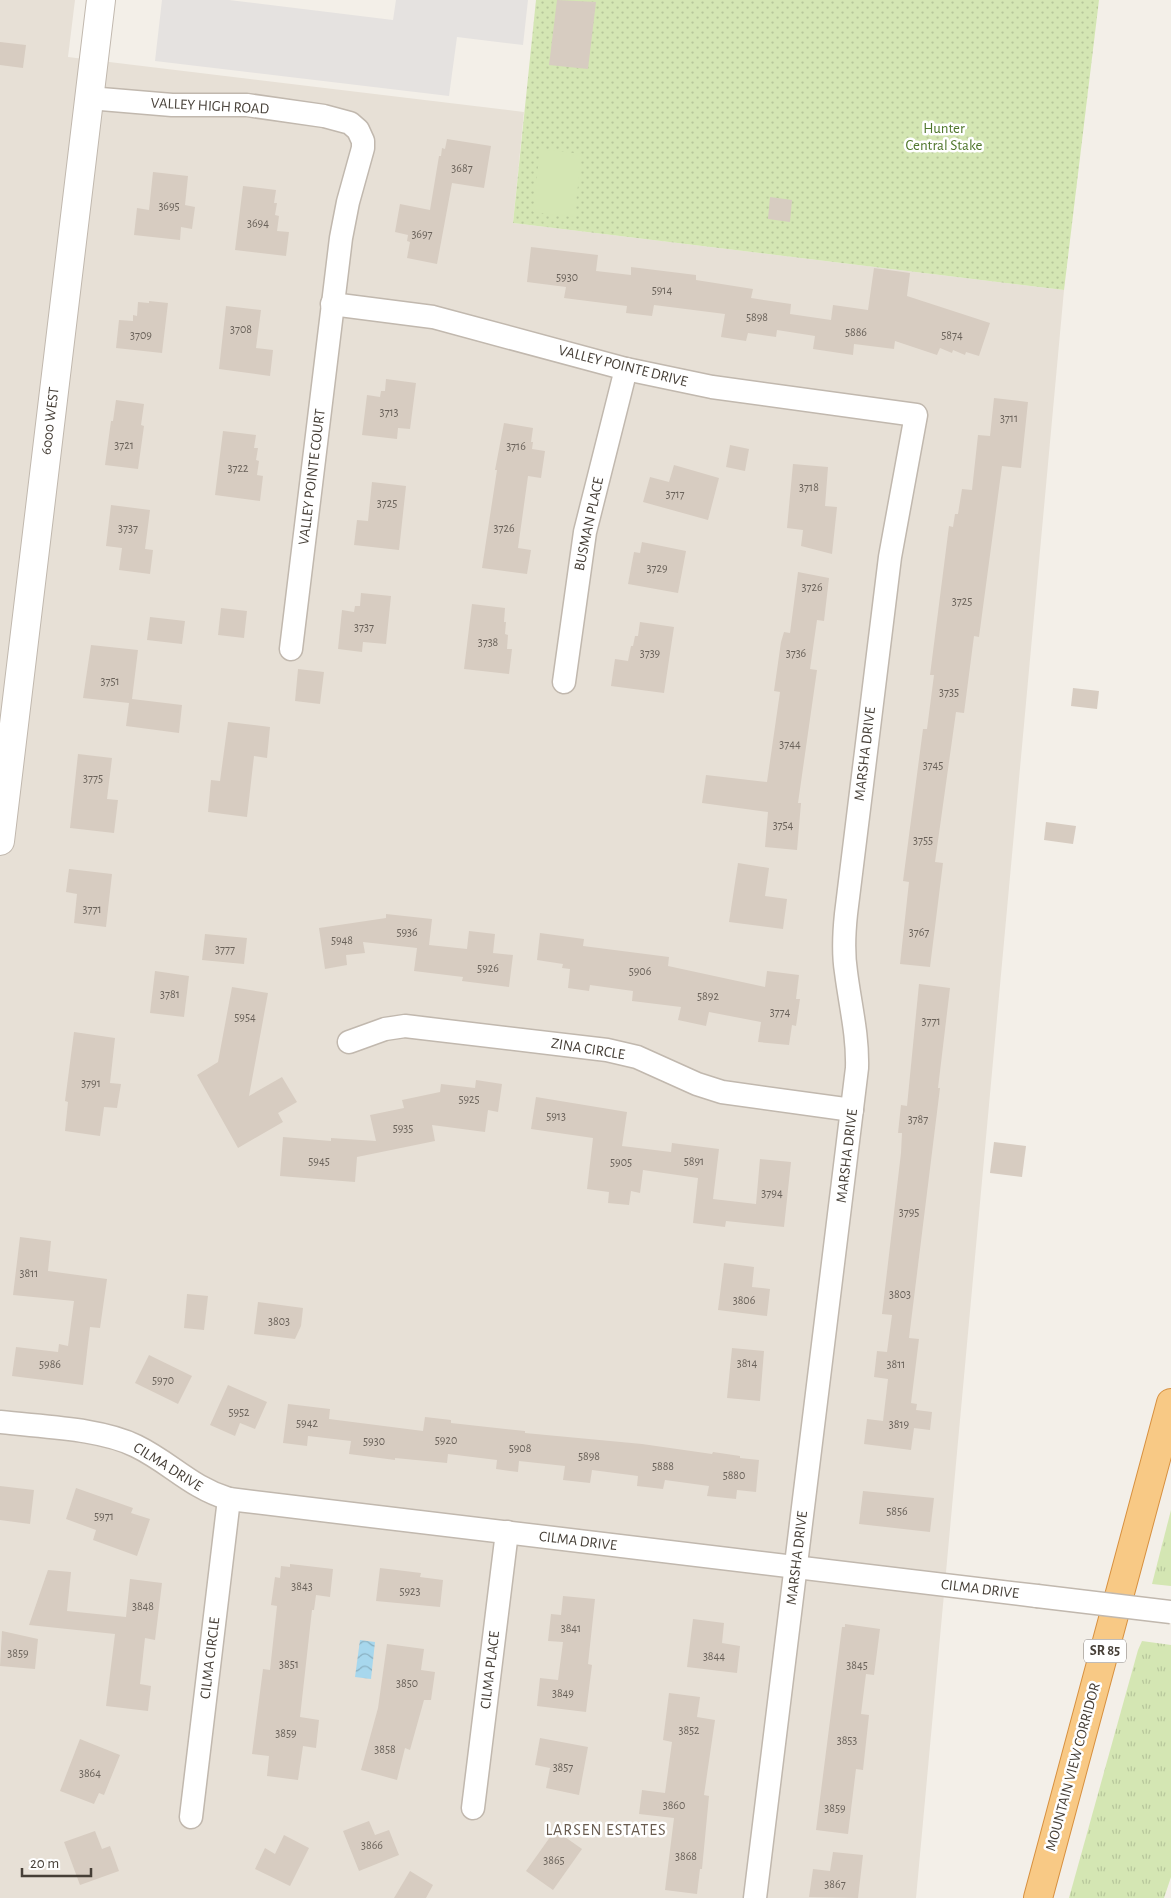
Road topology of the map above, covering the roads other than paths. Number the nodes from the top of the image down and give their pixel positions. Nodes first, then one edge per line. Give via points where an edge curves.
1 (100, 0) edge
2 (89, 98) junction
3 (332, 304) junction
4 (626, 369) junction
5 (916, 415) joint
6 (291, 649) dead end
7 (564, 682) dead end
8 (0, 841) edge
9 (349, 1042) dead end
10 (852, 1110) junction
11 (1171, 1404) edge
12 (0, 1422) edge
13 (229, 1499) junction
14 (506, 1532) junction
15 (795, 1567) junction
16 (1171, 1612) edge
17 (473, 1808) dead end
18 (191, 1817) dead end
19 (755, 1898) edge
20 (1038, 1898) edge

1 - 2 street, 6000 WEST
2 - 3 street, VALLEY HIGH ROAD via 172,105 247,105 350,123 358,130 363,148 344,221
2 - 8 street, 6000 WEST
3 - 4 street, VALLEY POINTE DRIVE via 432,316
3 - 6 street, VALLEY POINTE COURT
4 - 5 street, VALLEY POINTE DRIVE via 754,394
4 - 7 street, BUSMAN PLACE via 585,532
5 - 10 street, MARSHA DRIVE via 890,557 844,932 858,1052
9 - 10 street, ZINA CIRCLE via 385,1029 405,1026 607,1050 637,1057 722,1092
10 - 15 street, MARSHA DRIVE
11 - 20 highway, MOUNTAIN VIEW CORRIDOR / SR 85
12 - 13 street, CILMA DRIVE via 120,1439 152,1454 200,1488
13 - 14 street, CILMA DRIVE
13 - 18 street, CILMA CIRCLE
14 - 15 street, CILMA DRIVE
14 - 17 street, CILMA PLACE
15 - 16 street, CILMA DRIVE, bridge
15 - 19 street, MARSHA DRIVE

